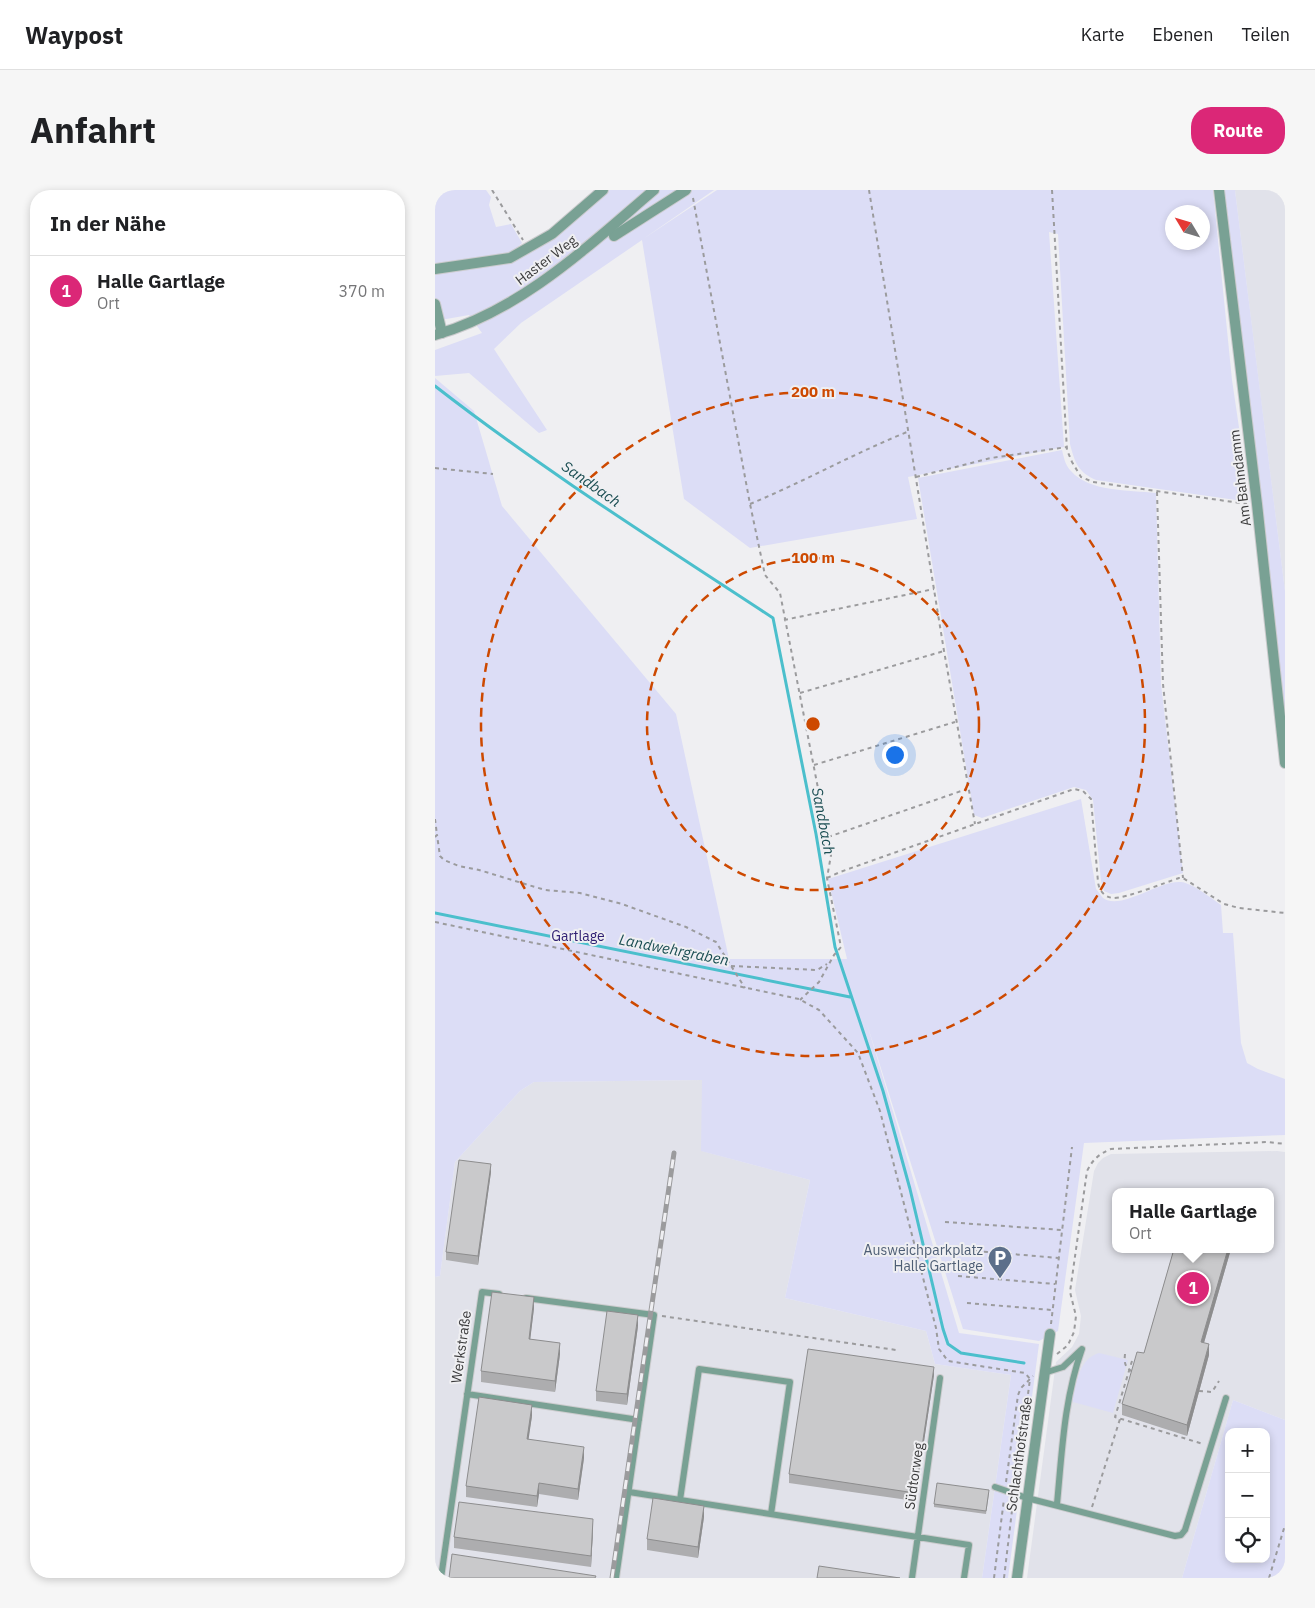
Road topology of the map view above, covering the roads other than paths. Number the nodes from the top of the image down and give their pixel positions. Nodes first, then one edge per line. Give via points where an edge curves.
1 (603, 190) edge
2 (654, 190) edge
3 (686, 190) edge
4 (1219, 190) edge
5 (614, 236) dead end
6 (435, 269) edge
7 (435, 304) edge
8 (439, 334) edge
9 (1285, 763) edge
10 (502, 1294) edge
11 (521, 1297) edge
12 (1050, 1334) road end
13 (1045, 1369) junction
14 (940, 1378) dead end
15 (467, 1394) junction
16 (1226, 1398) dead end
17 (639, 1420) junction
18 (995, 1487) dead end
19 (629, 1492) junction
20 (1027, 1498) junction
21 (680, 1500) junction
22 (1057, 1504) junction
23 (771, 1514) junction
24 (918, 1537) junction
25 (445, 1556) junction
26 (454, 1557) edge
27 (441, 1578) edge
28 (616, 1578) edge
29 (912, 1578) edge
30 (964, 1578) edge
31 (1017, 1578) edge

1 - 6 street, Haster Weg via 552,234 510,258
2 - 8 street, Haster Weg via 565,266 525,294
3 - 5 street
4 - 9 street, Am Bahndamm
7 - 8 street, Haster Weg
10 - 15 lane, Werkstraße via 482,1292
11 - 17 lane via 655,1315
12 - 13 street, Schlachthofstraße
13 - 20 street, Schlachthofstraße
13 - 22 lane via 1063,1367 1081,1349 1068,1400
14 - 24 lane, Südtorweg
15 - 17 lane
15 - 25 lane, Werkstraße
16 - 22 lane via 1181,1535
17 - 19 lane
18 - 20 lane
19 - 21 lane
19 - 28 lane
20 - 22 lane
20 - 31 street, Schlachthofstraße
21 - 23 lane
21 - 23 lane via 699,1369 790,1382
23 - 24 lane
24 - 29 lane, Südtorweg
24 - 30 lane via 969,1545
25 - 26 lane
25 - 27 lane, Werkstraße

